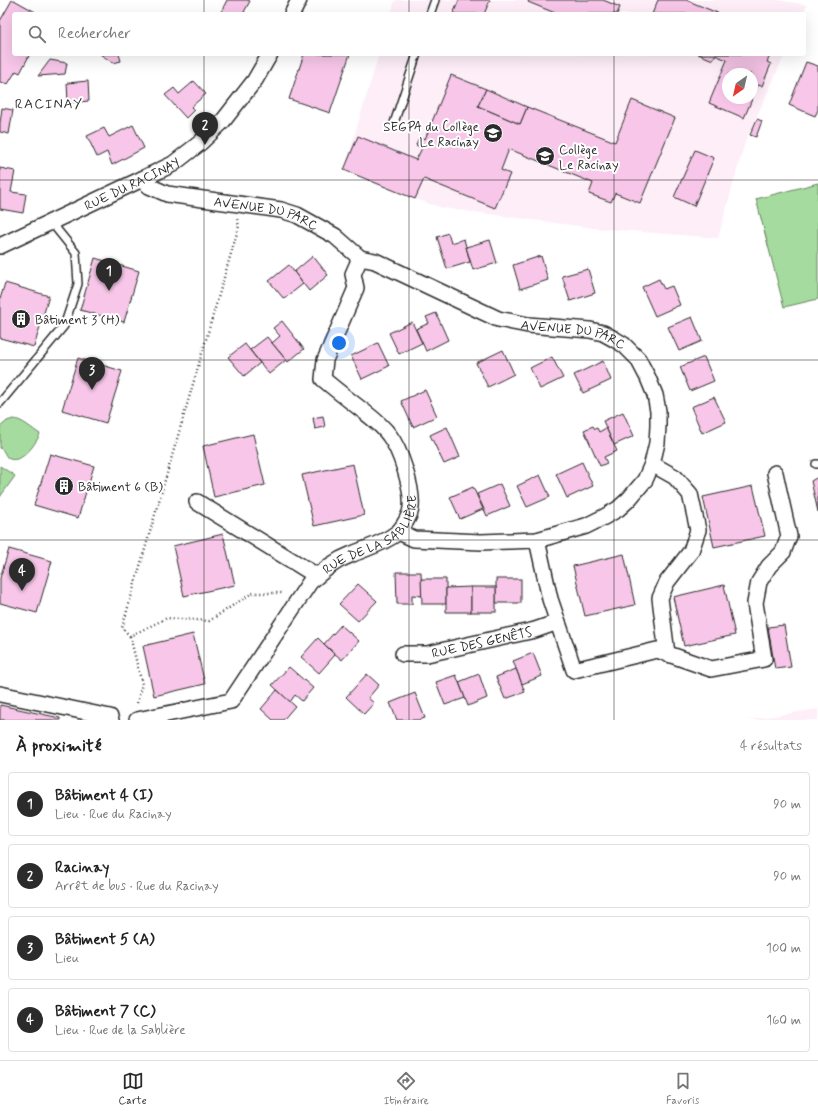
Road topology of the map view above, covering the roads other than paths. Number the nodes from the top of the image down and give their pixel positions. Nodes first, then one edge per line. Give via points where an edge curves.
1 (299, 0) edge
2 (435, 0) edge
3 (293, 12) edge
4 (431, 12) edge
5 (269, 56) edge
6 (416, 56) edge
7 (393, 126) dead end
8 (142, 180) junction
9 (51, 222) junction
10 (0, 246) edge
11 (360, 258) junction
12 (0, 403) edge
13 (652, 464) junction
14 (775, 473) dead end
15 (198, 502) dead end
16 (399, 532) junction
17 (537, 540) junction
18 (317, 576) junction
19 (558, 622) junction
20 (403, 654) dead end
21 (667, 654) junction
22 (0, 694) edge
23 (136, 713) edge
24 (111, 719) edge

1 - 3 street
2 - 4 lane
5 - 8 street, RUE DU RACINAY via 237,103 200,143 174,164
6 - 7 lane
8 - 9 street, RUE DU RACINAY
8 - 11 street, AVENUE DU PARC via 166,194 281,210 297,215 335,236
9 - 10 street, RUE DU RACINAY
9 - 12 lane via 76,253 78,284 64,326
11 - 13 street, AVENUE DU PARC via 376,260 498,318 528,325 590,330 603,333 624,345 638,359 655,395 658,426
11 - 16 street, RUE DE LA SABLIÈRE via 353,274 356,288 325,360 323,379 375,421 389,435 399,454 407,476 412,508
13 - 17 street, AVENUE DU PARC via 645,480 618,509 586,526
13 - 21 street via 675,477 690,494 698,530 691,551 667,582 660,598
14 - 21 street via 789,536 783,552 769,566 759,582 755,603 764,659 711,670
15 - 18 street
16 - 17 street, AVENUE DU PARC via 414,539 481,542
16 - 18 street, RUE DE LA SABLIÈRE via 384,542 349,555 327,567
17 - 19 street via 550,599
18 - 23 street, RUE DE LA SABLIÈRE via 310,582 231,701
19 - 20 street, RUE DES GENÊTS via 535,630 427,654
19 - 21 street via 574,670 656,650
22 - 24 street

